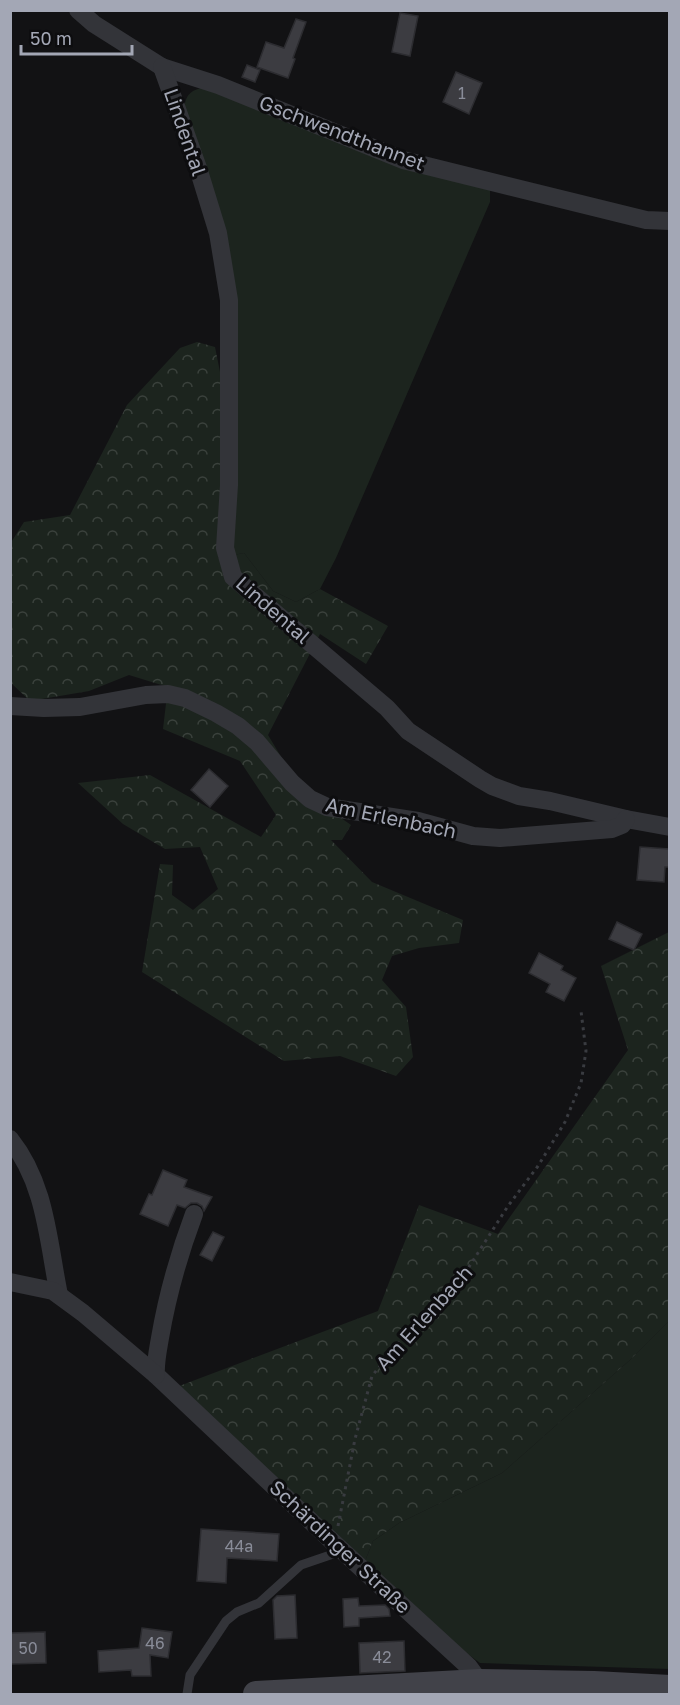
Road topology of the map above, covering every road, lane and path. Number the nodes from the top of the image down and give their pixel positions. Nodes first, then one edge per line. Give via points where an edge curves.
1 (78, 10) edge
2 (162, 67) junction
3 (194, 78) junction
4 (175, 104) junction
5 (666, 217) edge
6 (10, 706) edge
7 (626, 819) junction
8 (669, 827) edge
9 (581, 1011) dead end
10 (10, 1139) edge
11 (194, 1214) dead end
12 (10, 1282) edge
13 (59, 1295) junction
14 (156, 1375) junction
15 (339, 1547) junction
16 (480, 1688) edge
17 (669, 1688) edge
18 (187, 1695) edge
19 (256, 1695) edge

1 - 2 street, Gschwendthannet
2 - 3 street, Gschwendthannet
2 - 4 street, Lindental
3 - 4 street
3 - 5 street, Gschwendthannet via 403,160 646,220
4 - 7 street, Lindental via 218,232 229,300 225,548 233,577 387,708 408,731 480,779 519,796
6 - 7 street, Am Erlenbach via 80,706 146,695 185,698 238,726 310,799 327,807 418,821 472,836 500,838 612,829
7 - 8 street, Lindental
9 - 15 path, Am Erlenbach via 586,1051 580,1083 565,1122 458,1284 412,1326 372,1376 355,1439
10 - 13 street via 36,1184
11 - 14 street via 164,1310
12 - 13 street
13 - 14 street
14 - 15 street, Schärdinger Straße
15 - 16 street, Schärdinger Straße via 469,1667
15 - 18 lane via 301,1565 259,1603 226,1621 190,1675
16 - 17 main road via 594,1684
16 - 19 main road

